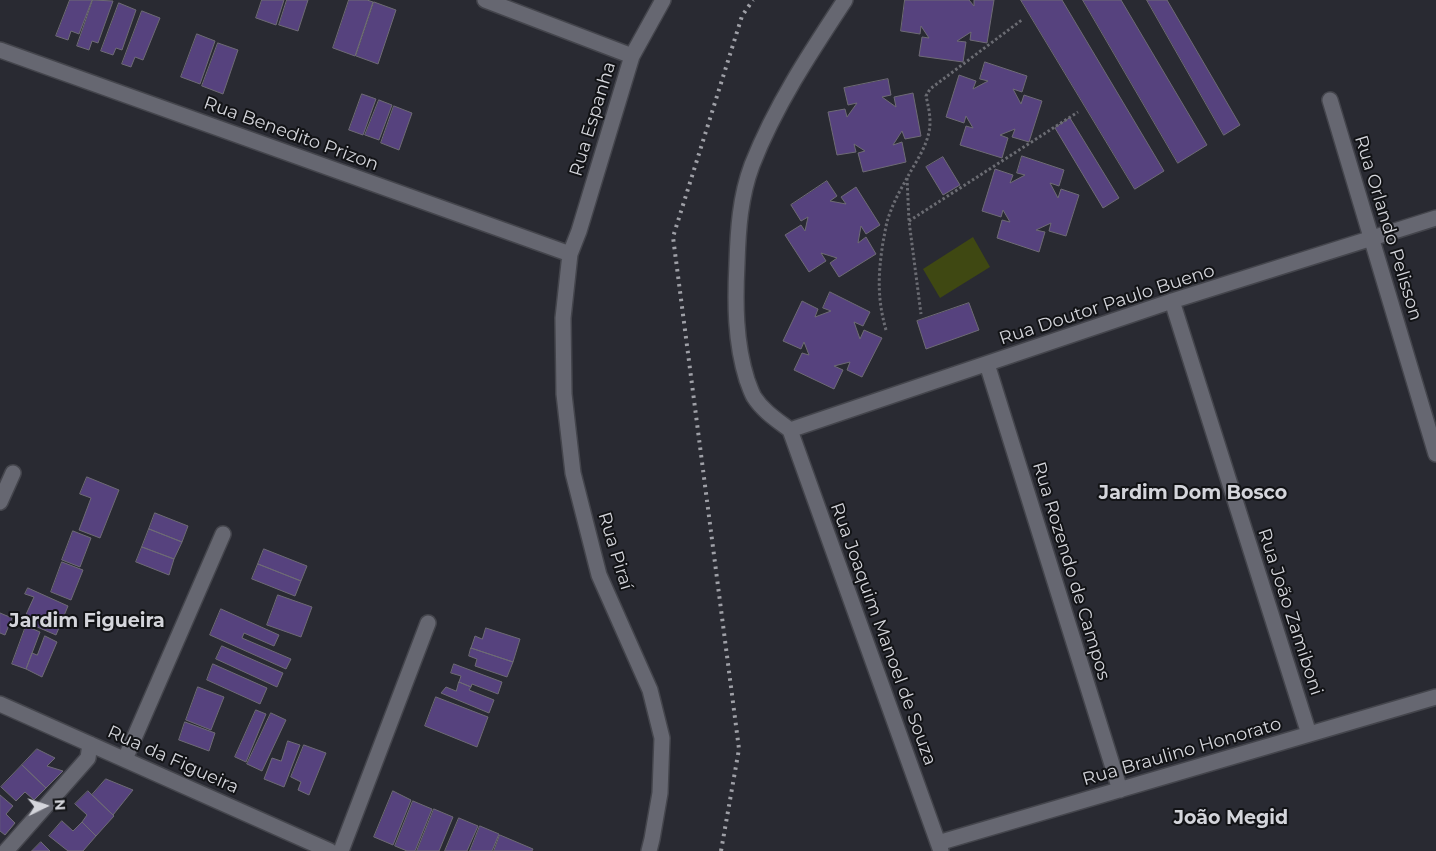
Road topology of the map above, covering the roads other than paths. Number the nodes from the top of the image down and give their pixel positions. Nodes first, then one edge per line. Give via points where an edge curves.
1 (485, 0) edge
2 (663, 0) edge
3 (845, 0) edge
4 (0, 50) edge
5 (632, 56) junction
6 (1330, 100) dead end
7 (1436, 218) edge
8 (1372, 239) junction
9 (570, 254) junction
10 (1172, 302) junction
11 (987, 364) junction
12 (790, 430) junction
13 (1436, 454) edge
14 (13, 473) dead end
15 (0, 502) edge
16 (223, 534) dead end
17 (428, 623) dead end
18 (1436, 697) edge
19 (0, 704) edge
20 (1309, 734) junction
21 (90, 744) junction
22 (125, 759) junction
23 (1120, 790) junction
24 (939, 847) edge
25 (6, 851) edge
26 (330, 851) edge
27 (341, 851) edge
28 (649, 851) edge

1 - 5 street
2 - 5 street, Rua Espanha
3 - 12 street via 781,102 752,166 741,202 736,295 738,339 744,369 753,396 767,413
4 - 9 street, Rua Benedito Prizon
5 - 9 street, Rua Espanha
6 - 8 street, Rua Orlando Pelisson
7 - 8 street, Rua Doutor Paulo Bueno
8 - 10 street, Rua Doutor Paulo Bueno
8 - 13 street, Rua Orlando Pelisson
9 - 28 street, Rua Piraí via 563,318 564,394 573,473 599,575 650,690 662,738 660,793
10 - 11 street, Rua Doutor Paulo Bueno
10 - 20 street, Rua João Zamiboni
11 - 12 street, Rua Doutor Paulo Bueno
11 - 23 street, Rua Rozendo de Campos
12 - 24 street, Rua Joaquim Manoel de Souza
14 - 15 street
16 - 22 street
17 - 27 street
18 - 20 street, Rua Braulino Honorato
19 - 21 street, Rua da Figueira
20 - 23 street, Rua Braulino Honorato
21 - 22 street, Rua da Figueira
21 - 25 street via 88,758
22 - 26 street, Rua da Figueira
23 - 24 street, Rua Braulino Honorato

